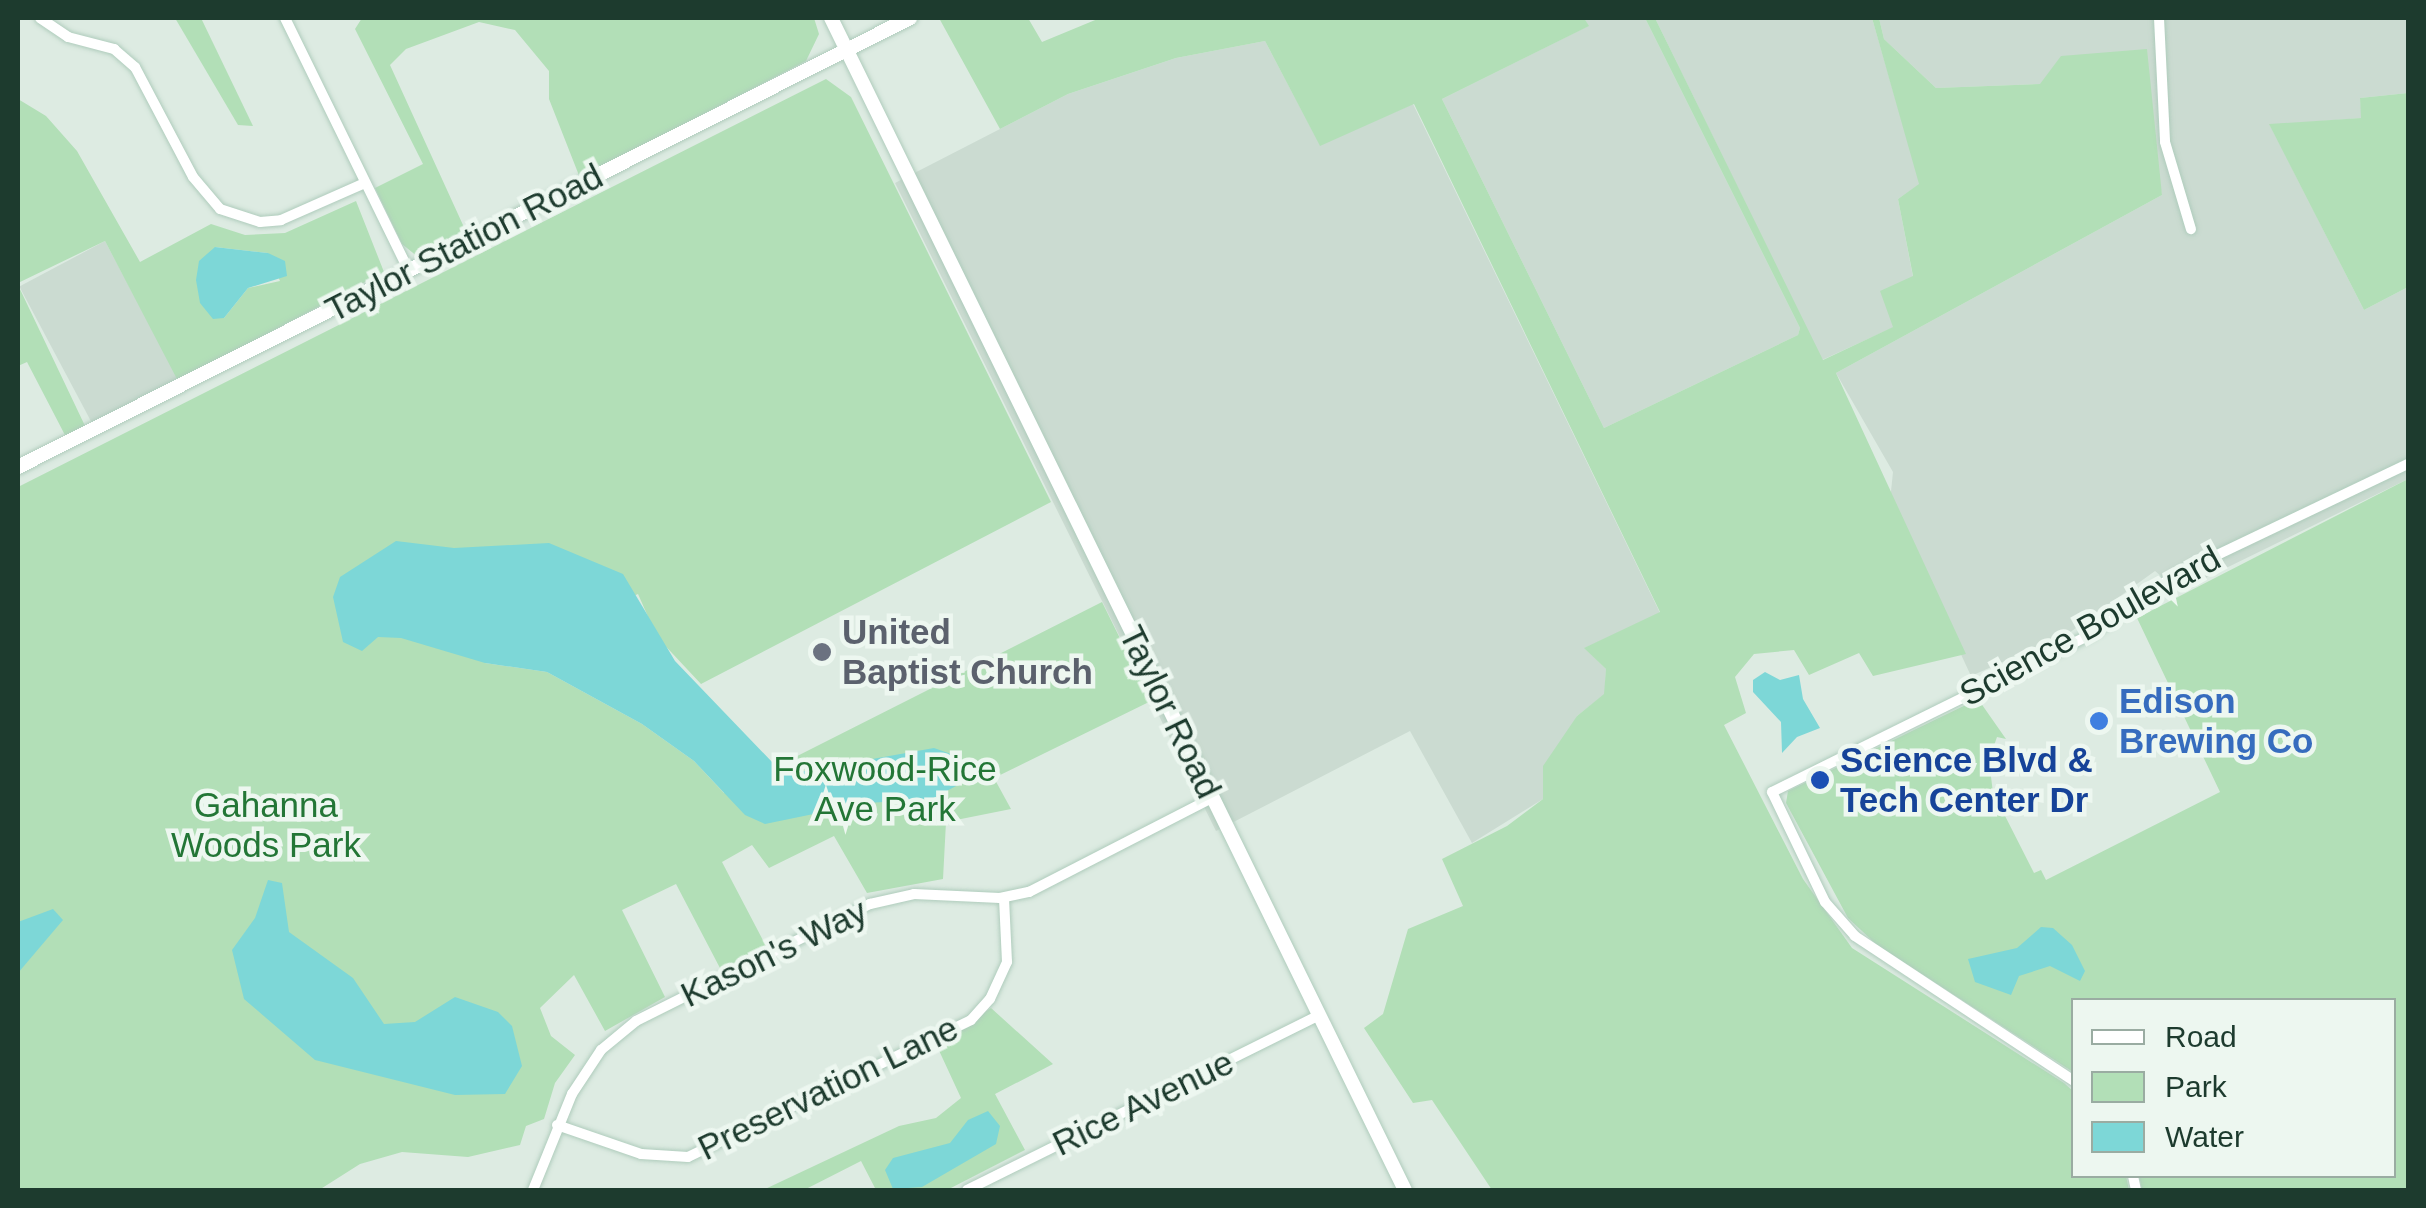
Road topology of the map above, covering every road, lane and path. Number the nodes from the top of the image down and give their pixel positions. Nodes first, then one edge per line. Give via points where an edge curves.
1 (40, 18) edge
2 (284, 18) edge
3 (831, 18) edge
4 (910, 18) edge
5 (2159, 18) edge
6 (847, 50) junction
7 (365, 183) junction
8 (2191, 229) dead end
9 (409, 271) junction
10 (2408, 464) edge
11 (18, 467) edge
12 (1212, 798) junction
13 (1004, 898) junction
14 (1319, 1015) junction
15 (2071, 1079) edge
16 (557, 1125) junction
17 (533, 1190) edge
18 (967, 1190) edge
19 (1405, 1190) edge

1 - 7 street via 68,37 114,49 136,67 193,177 220,208 260,222 281,220
2 - 7 street
3 - 6 main road, Taylor Road
4 - 6 main road, Taylor Station Road
5 - 8 street via 2165,142
6 - 9 main road, Taylor Station Road
6 - 12 main road, Taylor Road
7 - 9 street
9 - 11 main road, Taylor Station Road
10 - 15 street, Science Boulevard via 2164,581 2090,634 1772,792 1825,902 1855,936
12 - 13 street, Kason's Way via 1054,883
12 - 14 main road, Taylor Road
13 - 16 street, Kason's Way via 938,892 870,904 722,977 622,1030 601,1050
13 - 16 street, Preservation Lane via 1008,962 971,1020 688,1157 642,1154
14 - 18 street, Rice Avenue
14 - 19 main road, Taylor Road
16 - 17 street, Kason's Way

